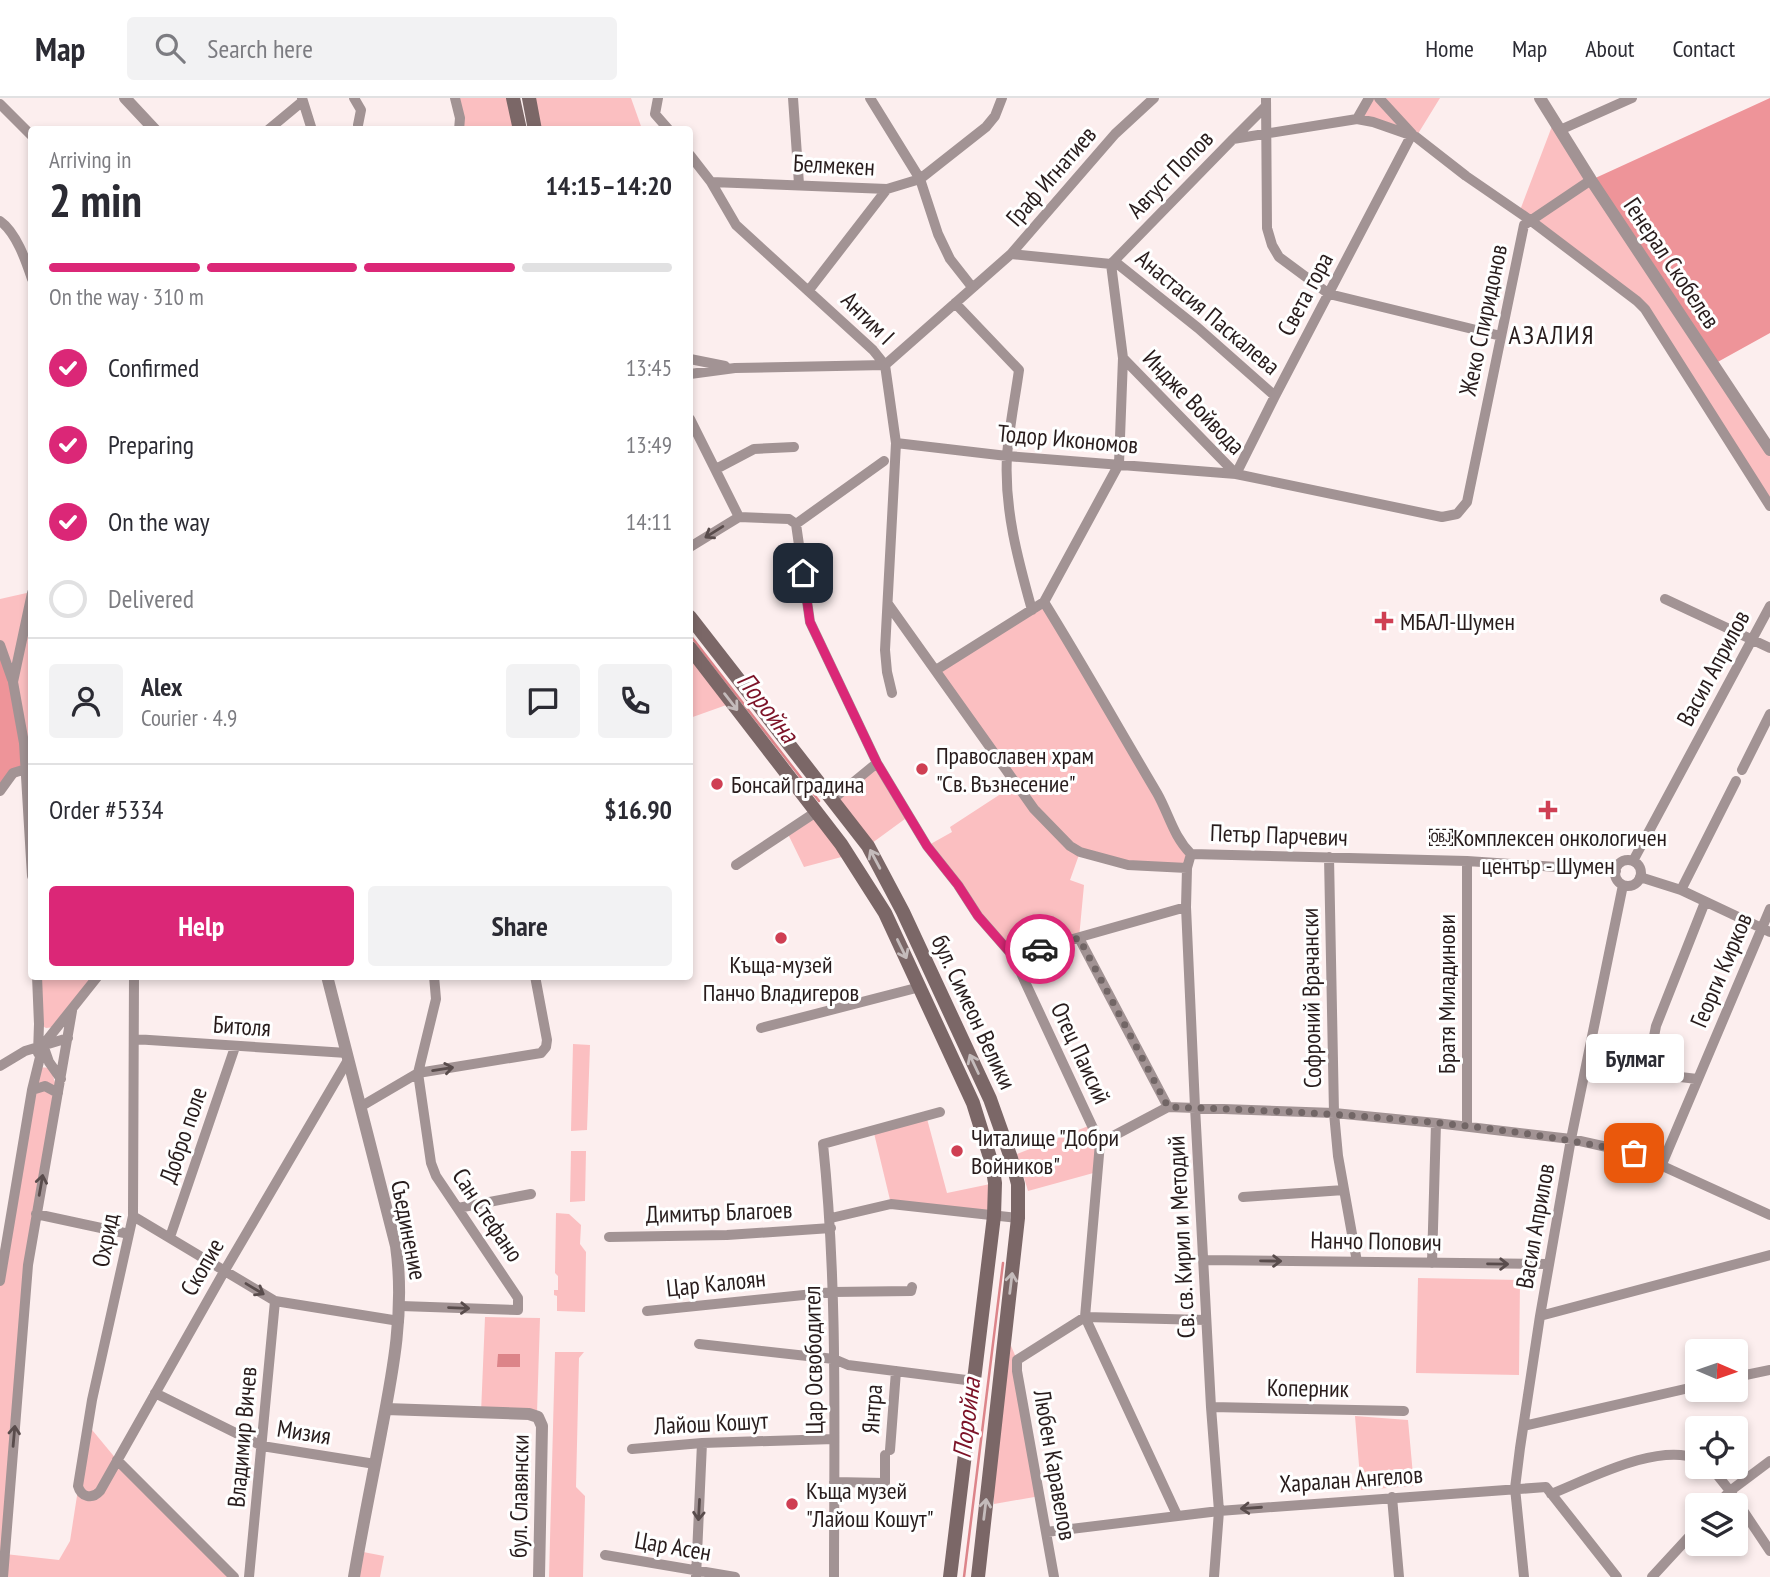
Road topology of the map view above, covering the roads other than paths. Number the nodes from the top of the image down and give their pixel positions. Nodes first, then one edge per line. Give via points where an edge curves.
1 (125, 98) edge
2 (354, 98) edge
3 (455, 98) edge
4 (513, 98) edge
5 (529, 98) edge
6 (658, 98) edge
7 (793, 98) edge
8 (870, 98) edge
9 (1002, 98) edge
10 (1154, 98) edge
11 (1369, 98) edge
12 (1379, 98) edge
13 (1540, 98) edge
14 (1632, 98) edge
15 (303, 99) edge
16 (1266, 102) edge
17 (0, 104) edge
18 (1357, 119) junction
19 (358, 125) dead end
20 (151, 126) edge
21 (273, 126) edge
22 (311, 126) edge
23 (461, 126) edge
24 (519, 126) edge
25 (534, 126) edge
26 (665, 126) edge
27 (1560, 131) junction
28 (28, 132) edge
29 (1268, 133) junction
30 (1412, 134) junction
31 (1233, 139) junction
32 (693, 159) edge
33 (920, 179) junction
34 (1591, 180) junction
35 (711, 182) junction
36 (799, 184) junction
37 (887, 189) junction
38 (1530, 220) junction
39 (0, 221) edge
40 (1011, 254) junction
41 (1113, 263) junction
42 (28, 267) edge
43 (972, 287) junction
44 (809, 290) junction
45 (1329, 294) junction
46 (955, 303) junction
47 (1501, 336) junction
48 (1123, 358) junction
49 (693, 360) edge
50 (886, 365) junction
51 (735, 368) junction
52 (693, 374) edge
53 (1275, 396) junction
54 (693, 425) edge
55 (896, 443) junction
56 (794, 447) dead end
57 (1770, 450) edge
58 (1007, 456) junction
59 (884, 461) dead end
60 (1119, 464) junction
61 (716, 469) junction
62 (1236, 474) junction
63 (1466, 502) joint
64 (1770, 506) edge
65 (739, 517) junction
66 (796, 524) junction
67 (693, 545) edge
68 (1665, 599) dead end
69 (1044, 602) junction
70 (888, 604) junction
71 (1770, 606) edge
72 (1032, 610) junction
73 (28, 612) edge
74 (693, 621) edge
75 (1752, 640) junction
76 (0, 645) edge
77 (1770, 648) edge
78 (693, 652) edge
79 (936, 670) junction
80 (13, 682) junction
81 (892, 693) dead end
82 (1770, 714) edge
83 (877, 763) junction
84 (26, 769) junction
85 (1742, 770) dead end
86 (1736, 781) dead end
87 (0, 791) edge
88 (833, 799) junction
89 (28, 805) edge
90 (816, 812) junction
91 (1191, 853) junction
92 (1329, 857) junction
93 (1467, 861) junction
94 (1633, 861) junction
95 (736, 865) dead end
96 (1187, 868) junction
97 (1616, 871) junction
98 (1640, 877) junction
99 (1623, 884) junction
100 (1681, 890) junction
101 (1705, 902) junction
102 (1186, 906) junction
103 (1770, 909) edge
104 (1766, 930) edge
105 (1079, 938) junction
106 (1013, 956) junction
107 (37, 980) edge
108 (95, 980) edge
109 (134, 980) edge
110 (328, 980) edge
111 (434, 980) edge
112 (536, 980) edge
113 (920, 987) junction
114 (38, 1013) junction
115 (69, 1014) junction
116 (761, 1028) dead end
117 (68, 1038) junction
118 (134, 1038) junction
119 (41, 1046) junction
120 (235, 1047) junction
121 (347, 1056) junction
122 (0, 1066) edge
123 (418, 1073) junction
124 (61, 1079) junction
125 (1697, 1079) junction
126 (32, 1090) junction
127 (58, 1093) junction
128 (360, 1107) junction
129 (1168, 1107) junction
130 (1195, 1107) junction
131 (940, 1112) dead end
132 (1334, 1112) junction
133 (1436, 1123) junction
134 (1467, 1127) junction
135 (1571, 1139) junction
136 (1100, 1143) junction
137 (1662, 1164) junction
138 (1343, 1190) junction
139 (531, 1194) dead end
140 (1243, 1197) dead end
141 (458, 1208) junction
142 (36, 1214) junction
143 (1770, 1215) edge
144 (133, 1216) junction
145 (995, 1216) junction
146 (1018, 1218) junction
147 (10, 1219) junction
148 (831, 1223) junction
149 (129, 1234) junction
150 (170, 1237) junction
151 (609, 1237) dead end
152 (0, 1240) edge
153 (1770, 1255) edge
154 (1203, 1260) junction
155 (1357, 1262) junction
156 (1433, 1263) junction
157 (1549, 1264) junction
158 (225, 1270) junction
159 (0, 1281) edge
160 (912, 1287) dead end
161 (833, 1292) junction
162 (275, 1301) junction
163 (401, 1306) junction
164 (647, 1311) dead end
165 (1540, 1316) junction
166 (1085, 1317) junction
167 (1206, 1320) junction
168 (399, 1321) junction
169 (699, 1344) dead end
170 (834, 1359) junction
171 (1770, 1370) edge
172 (896, 1371) junction
173 (1748, 1375) edge
174 (974, 1381) junction
175 (1685, 1389) edge
176 (155, 1393) junction
177 (1211, 1407) junction
178 (386, 1409) junction
179 (1404, 1411) dead end
180 (1524, 1426) junction
181 (834, 1439) junction
182 (702, 1443) junction
183 (262, 1447) junction
184 (632, 1449) dead end
185 (1685, 1455) edge
186 (117, 1460) junction
187 (1770, 1461) edge
188 (375, 1464) junction
189 (1720, 1479) edge
190 (834, 1482) junction
191 (1515, 1488) junction
192 (1730, 1491) junction
193 (1551, 1494) junction
194 (94, 1496) joint
195 (1392, 1497) junction
196 (1219, 1511) junction
197 (1177, 1515) junction
198 (1046, 1532) junction
199 (1685, 1541) edge
200 (1770, 1551) edge
201 (605, 1555) dead end
202 (696, 1574) edge
203 (3, 1577) edge
204 (234, 1577) edge
205 (249, 1577) edge
206 (354, 1577) edge
207 (539, 1577) edge
208 (734, 1577) edge
209 (834, 1577) edge
210 (950, 1577) edge
211 (978, 1577) edge
212 (1054, 1577) edge
213 (1214, 1577) edge
214 (1399, 1577) edge
215 (1524, 1577) edge
216 (1617, 1577) edge
217 (1652, 1577) edge

1 - 20 street
2 - 19 street via 361,110
3 - 23 street
4 - 24 main road
5 - 25 main road
6 - 26 street via 655,114
7 - 36 street
8 - 33 street
9 - 33 street, Белмекен via 986,127
10 - 40 street, Граф Игнатиев via 1115,135
11 - 18 street
12 - 30 street
13 - 27 street, Генерал Скобелев
14 - 27 street
15 - 21 street
15 - 22 street
16 - 29 street
16 - 31 street
17 - 28 street
18 - 29 street, Август Попов
18 - 30 street, Август Попов
27 - 34 street, Генерал Скобелев
29 - 31 street, Август Попов
29 - 45 street via 1267,228 1272,245 1279,257
30 - 38 street, Август Попов
30 - 45 street, Света гора
31 - 41 street, Август Попов
32 - 35 street, Антим I
33 - 37 street, Белмекен
33 - 43 street via 950,259
34 - 38 street, Жеко Спиридонов
34 - 57 street, Генерал Скобелев
35 - 36 street, Белмекен
35 - 44 street, Антим I via 736,225
36 - 37 street, Белмекен
37 - 44 street
38 - 47 street, Жеко Спиридонов via 1524,225
38 - 64 street, Август Попов via 1645,309
39 - 42 street
40 - 41 street
40 - 43 street
41 - 48 street
41 - 53 street, Анастасия Паскалева via 1198,328
43 - 46 street
44 - 50 street, Антим I
45 - 47 street
45 - 53 street, Света гора
46 - 50 street
46 - 58 street via 1019,370
47 - 63 street, Жеко Спиридонов
48 - 60 street
48 - 62 street, Индже Войвода
49 - 51 street
50 - 51 street
50 - 55 street, Антим I
51 - 52 street
53 - 62 street, Света гора
54 - 61 street
55 - 58 street, Тодор Икономов
55 - 70 street, Антим I
56 - 61 street via 754,449
58 - 60 street, Тодор Икономов
58 - 72 street via 1014,545
59 - 66 street
60 - 62 street, Тодор Икономов
60 - 69 street
61 - 65 street
62 - 63 street, Тодор Икономов via 1442,516 1457,514
65 - 66 street via 789,519
65 -> 67 street
66 - 83 street, Отец Паисий via 810,622
68 - 75 street
69 - 72 street
69 - 91 street, Петър Парчевич via 1166,810 1176,837
70 - 79 street
70 - 81 street, Антим I via 884,650
71 - 75 street, Васил Априлов
72 - 79 street
73 - 80 street
74 - 88 main road, бул. Симеон Велики
75 - 77 street
75 - 94 street, Васил Априлов
76 - 80 street
78 -> 90 main road, бул. Симеон Велики
79 - 96 street via 1034,810 1070,846 1128,865
80 - 84 street
82 - 85 street
83 - 88 street
83 - 106 street, Отец Паисий via 927,846
84 - 87 street via 13,773
84 - 89 street
86 - 100 street
146 -> 88 main road, бул. Симеон Велики via 1012,1158 990,1099 903,912 868,846
90 - 95 street
90 -> 113 main road, бул. Симеон Велики via 878,902
91 - 92 street, Петър Парчевич
91 - 96 street, Св. св. Кирил и Методий
92 - 93 street, Петър Парчевич
92 - 132 street, Софроний Врачански
93 - 97 street, Петър Парчевич
93 - 134 street, Братя Миладинови
94 - 97 street via 1622,862
94 - 98 street
96 - 102 street, Св. св. Кирил и Методий
97 - 99 street
98 - 99 street via 1633,885
98 - 100 street
99 - 135 street, Васил Априлов
100 - 101 street
101 - 104 street
101 - 125 street via 1656,1026 1647,1073
102 - 105 street
102 - 130 street, Св. св. Кирил и Методий
103 - 104 street, Георги Кирков
104 - 125 street, Георги Кирков
105 - 106 street
105 - 129 street
106 - 136 street, Отец Паисий
107 - 114 street
108 - 115 street
109 - 118 street, Охрид
110 - 121 street, Съединение
111 - 123 street, Сан Стефано via 436,999
123 -> 112 street via 541,1052 547,1040
113 - 116 street
113 - 145 main road, бул. Симеон Велики via 973,1103 992,1164
114 - 115 street via 50,1022
114 - 119 street
115 - 117 street
115 - 119 street
117 - 119 street
117 - 124 street
118 - 120 street, Битоля
118 - 144 street, Охрид
119 - 122 street
119 - 124 street
119 - 126 street
120 - 121 street, Битоля
120 - 150 street, Добро поле
121 - 128 street, Съединение
121 - 158 street, Скопие
123 - 128 street
123 - 141 street, Сан Стефано via 431,1163
124 - 127 street
125 - 137 street, Георги Кирков
126 - 127 street via 45,1086
126 - 147 street
142 -> 127 street
128 - 163 street, Съединение via 396,1246
129 - 130 street
129 - 136 street
130 - 132 street
130 - 154 street, Св. св. Кирил и Методий
131 - 148 street, Цар Освободител via 823,1144
132 - 133 street
132 - 138 street, Софроний Врачански
133 - 134 street
133 - 156 street
134 - 135 street
135 - 137 street
135 - 157 street, Васил Априлов
136 - 166 street, Отец Паисий
137 - 143 street
138 - 140 street
138 - 155 street, Софроний Врачански
139 - 141 street
163 -> 141 street, Сан Стефано via 518,1310 518,1298
142 - 149 street
203 -> 142 street
144 - 149 street, Охрид
144 - 150 street
145 - 146 street, Димитър Благоев
145 - 148 street, Димитър Благоев via 891,1204
145 - 174 main road, бул. Симеон Велики
211 -> 146 main road, бул. Симеон Велики
147 - 152 street
147 - 159 street
148 - 151 street, Димитър Благоев via 727,1235
148 - 161 street, Цар Освободител
149 - 194 street, Охрид via 78,1486 83,1495
150 - 158 street
153 - 165 street
154 -> 155 street, Нанчо Попович
154 - 167 street, Св. св. Кирил и Методий
155 - 156 street, Нанчо Попович
156 -> 157 street, Нанчо Попович
157 - 165 street, Васил Априлов
158 -> 162 street
158 - 176 street, Скопие
160 - 161 street, Цар Калоян via 911,1292
161 - 164 street, Цар Калоян
161 - 170 street, Цар Освободител
162 - 168 street
162 - 183 street, Владимир Вичев
163 - 168 street, Съединение
165 - 180 street, Васил Априлов
166 - 167 street
166 - 197 street, Отец Паисий
166 - 198 street, Любен Каравелов via 1017,1360
167 - 177 street, Св. св. Кирил и Методий
168 - 178 street, Съединение
169 - 170 street
170 - 172 street
170 - 181 street, Цар Освободител
171 - 173 street
172 - 174 street
172 - 190 street, Янтра via 885,1483
174 - 210 main road, бул. Симеон Велики
175 - 180 street
176 - 183 street, Мизия
176 - 186 street, Скопие
177 - 179 street, Коперник
177 - 196 street, Св. св. Кирил и Методий
178 - 188 street, Съединение
178 - 207 street, бул. Славянски via 529,1413 538,1417 542,1426
180 - 191 street, Васил Априлов
181 - 182 street, Лайош Кошут
181 - 190 street, Цар Освободител
182 - 184 street, Лайош Кошут
182 -> 202 street
183 - 188 street, Мизия
183 - 205 street, Владимир Вичев
185 - 193 street via 1647,1458
186 - 194 street, Скопие
186 - 204 street
187 - 192 street
188 - 206 street, Съединение
189 - 192 street
190 - 209 street, Цар Освободител
191 - 193 street, Харалан Ангелов via 1546,1487
191 - 195 street, Харалан Ангелов
191 - 215 street, Васил Априлов
192 - 200 street
193 - 216 street
195 -> 196 street, Харалан Ангелов
195 - 214 street
196 - 197 street, Харалан Ангелов
196 - 213 street, Св. св. Кирил и Методий
197 - 198 street, Харалан Ангелов
198 - 212 street, Любен Каравелов
199 - 217 street
201 - 202 street, Цар Асен
202 - 208 street, Цар Асен

